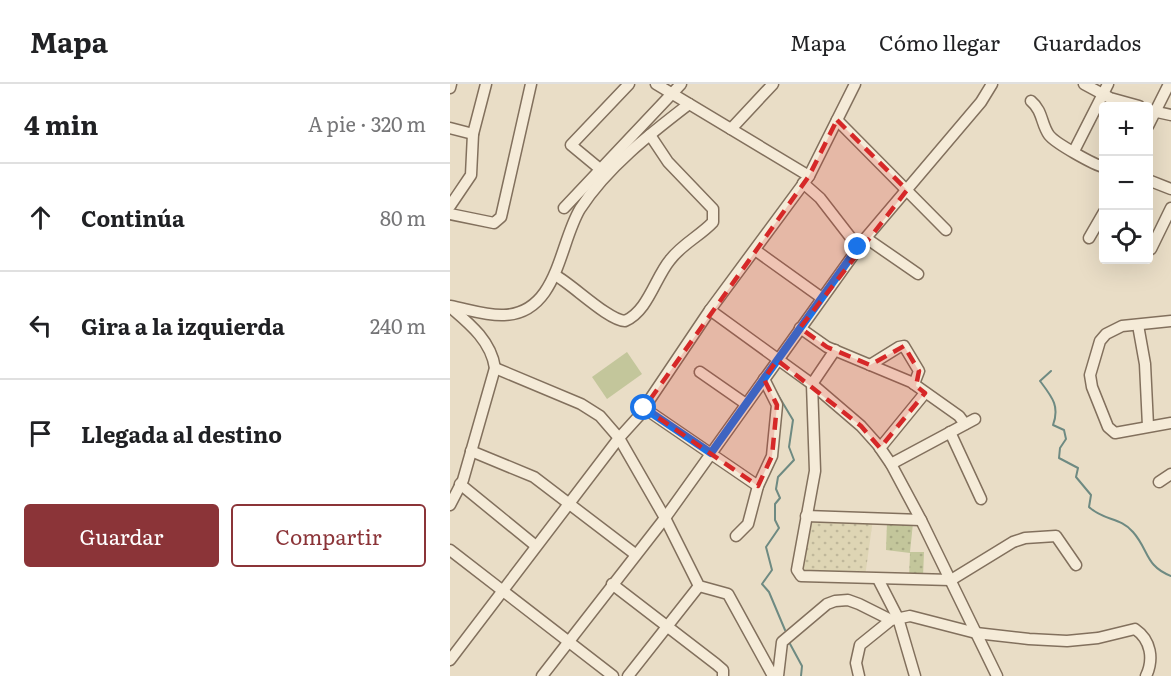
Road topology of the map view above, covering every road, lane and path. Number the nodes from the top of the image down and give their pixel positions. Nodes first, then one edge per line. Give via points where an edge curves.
1 (486, 84) edge
2 (531, 84) edge
3 (629, 84) edge
4 (656, 84) edge
5 (681, 84) edge
6 (772, 84) edge
7 (992, 84) edge
8 (1084, 84) edge
9 (1169, 84) edge
10 (849, 86) edge
11 (1106, 89) edge
12 (672, 93) junction
13 (1031, 101) dead end
14 (1131, 102) edge
15 (690, 104) junction
16 (1153, 109) edge
17 (1153, 111) edge
18 (1171, 116) edge
19 (837, 120) junction
20 (450, 128) edge
21 (731, 129) junction
22 (473, 134) junction
23 (650, 135) junction
24 (1074, 151) junction
25 (1099, 166) edge
26 (600, 169) junction
27 (806, 180) junction
28 (1153, 182) edge
29 (1171, 189) edge
30 (907, 190) junction
31 (450, 206) edge
32 (564, 208) dead end
33 (1171, 208) edge
34 (450, 214) edge
35 (1099, 221) edge
36 (946, 230) dead end
37 (866, 237) junction
38 (1089, 238) dead end
39 (1153, 245) edge
40 (858, 247) junction
41 (755, 250) junction
42 (918, 274) dead end
43 (555, 275) junction
44 (822, 297) junction
45 (450, 307) edge
46 (710, 310) junction
47 (1171, 321) edge
48 (1138, 325) junction
49 (800, 328) junction
50 (835, 350) junction
51 (777, 360) junction
52 (870, 365) junction
53 (495, 368) junction
54 (700, 372) dead end
55 (764, 379) junction
56 (812, 384) junction
57 (914, 384) junction
58 (925, 393) junction
59 (746, 404) junction
60 (644, 408) junction
61 (1171, 423) edge
62 (1148, 426) junction
63 (950, 432) junction
64 (619, 438) junction
65 (880, 448) junction
66 (471, 451) junction
67 (711, 453) junction
68 (891, 464) junction
69 (1171, 474) edge
70 (1159, 482) dead end
71 (460, 484) junction
72 (758, 486) junction
73 (981, 499) dead end
74 (570, 502) junction
75 (450, 505) edge
76 (806, 516) junction
77 (665, 518) junction
78 (921, 520) junction
79 (736, 536) dead end
80 (536, 546) junction
81 (450, 550) edge
82 (635, 554) junction
83 (1076, 565) dead end
84 (878, 579) junction
85 (951, 580) junction
86 (612, 584) junction
87 (699, 586) junction
88 (502, 590) junction
89 (894, 619) junction
90 (666, 626) junction
91 (976, 633) junction
92 (569, 641) junction
93 (450, 660) edge
94 (542, 676) edge
95 (613, 676) edge
96 (628, 676) edge
97 (723, 676) edge
98 (773, 676) edge
99 (778, 676) edge
100 (858, 676) edge
101 (915, 676) edge
102 (997, 676) edge
103 (1146, 676) edge

1 - 22 street
2 - 34 street via 501,217 490,222
3 - 26 street via 571,144
4 - 12 street
5 - 12 street
6 - 21 street
7 - 30 street
8 - 11 street
9 - 16 street
10 - 19 street
11 - 14 street
11 - 24 street
12 - 15 street
12 - 26 street
13 - 24 street via 1042,115 1049,136
15 - 21 street
15 - 23 street
17 - 18 street
19 - 27 street
19 - 30 street
20 - 22 street
21 - 27 street
22 - 31 street via 471,175
23 - 43 street via 611,172 580,210
23 - 43 street via 668,162 713,209 713,222 678,250 642,307 625,321 614,319
24 - 25 street
26 - 32 street
27 - 40 street
27 - 41 street
28 - 29 street
30 - 36 street
30 - 37 street
33 - 39 street
35 - 38 street
37 - 40 street
37 - 42 street
40 - 44 street
41 - 44 street
41 - 46 street
43 - 45 street via 542,295 514,314
44 - 49 street
45 - 53 street via 476,328
46 - 51 street
46 - 60 street
47 - 48 street
48 - 62 street via 1145,364
48 - 62 street via 1106,334 1097,348 1090,375 1108,427 1122,434
49 - 50 street
49 - 51 street
50 - 52 street
50 - 56 street
51 - 55 street
51 - 56 street
52 - 57 street
52 - 57 street via 904,346 919,371
53 - 64 street via 580,404 600,416
53 - 66 street
54 - 59 street
55 - 59 street
55 - 72 street via 777,405 772,456
56 - 65 street
56 - 76 street via 815,471
57 - 58 street
58 - 63 street via 970,422
58 - 65 street
59 - 67 street
60 - 64 street
60 - 67 street
61 - 62 street
63 - 68 street
63 - 73 street
64 - 74 street
64 - 77 street
65 - 68 street
66 - 71 street
66 - 74 street via 534,477
67 - 72 street
67 - 77 street
68 - 78 street
69 - 70 street
71 - 75 street
71 - 80 street
72 - 79 street via 747,524
74 - 80 street
74 - 82 street
76 - 78 street
76 - 84 street via 797,570 801,576
77 - 82 street
77 - 87 street
78 - 85 street
80 - 88 street
81 - 88 street
82 - 86 street
83 - 85 street via 1056,536 1025,538
84 - 85 street
84 - 89 street
85 - 91 street
86 - 90 street
86 - 92 street
87 - 90 street
87 - 98 street via 728,594
88 - 92 street
88 - 93 street
89 - 91 street via 918,617
89 - 99 street via 848,600 827,604 782,642
89 - 100 street via 860,645
89 - 101 street
90 - 96 street
90 - 97 street via 723,670
91 - 102 street
91 - 103 street via 1067,641 1114,636 1135,629 1147,642 1152,657
92 - 94 street
92 - 95 street

